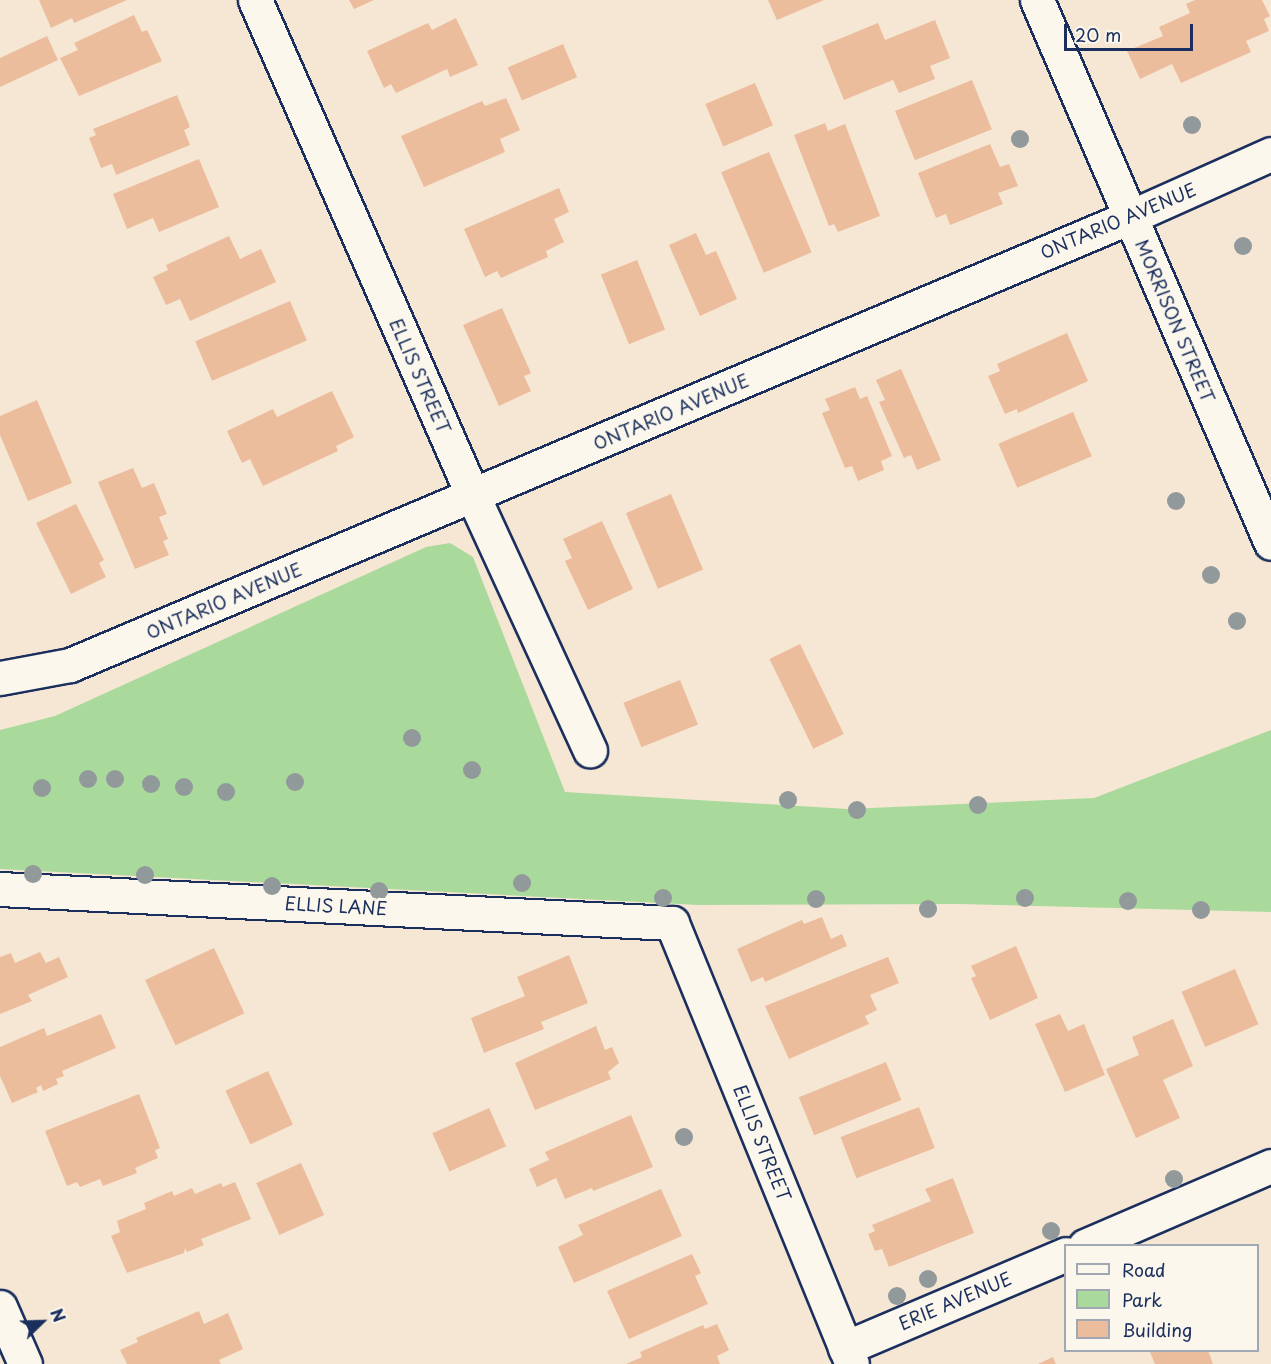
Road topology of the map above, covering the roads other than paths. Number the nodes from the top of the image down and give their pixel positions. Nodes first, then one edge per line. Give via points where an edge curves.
1 (255, 0) edge
2 (1036, 0) edge
3 (1271, 154) edge
4 (1130, 218) junction
5 (472, 496) junction
6 (1271, 543) edge
7 (0, 678) edge
8 (590, 750) dead end
9 (0, 889) edge
10 (672, 922) joint
11 (1271, 1166) edge
12 (1087, 1244) edge
13 (1064, 1254) edge
14 (0, 1307) edge
15 (848, 1356) edge
16 (25, 1364) edge

1 - 5 street, ELLIS STREET
2 - 4 street, MORRISON STREET
3 - 4 street, ONTARIO AVENUE
4 - 5 street, ONTARIO AVENUE
4 - 6 street, MORRISON STREET
5 - 7 street, ONTARIO AVENUE via 70,665
5 - 8 street, ELLIS STREET
9 - 10 street, ELLIS LANE
10 - 15 street, ELLIS STREET
11 - 12 street
13 - 15 street, ERIE AVENUE
14 - 16 street

